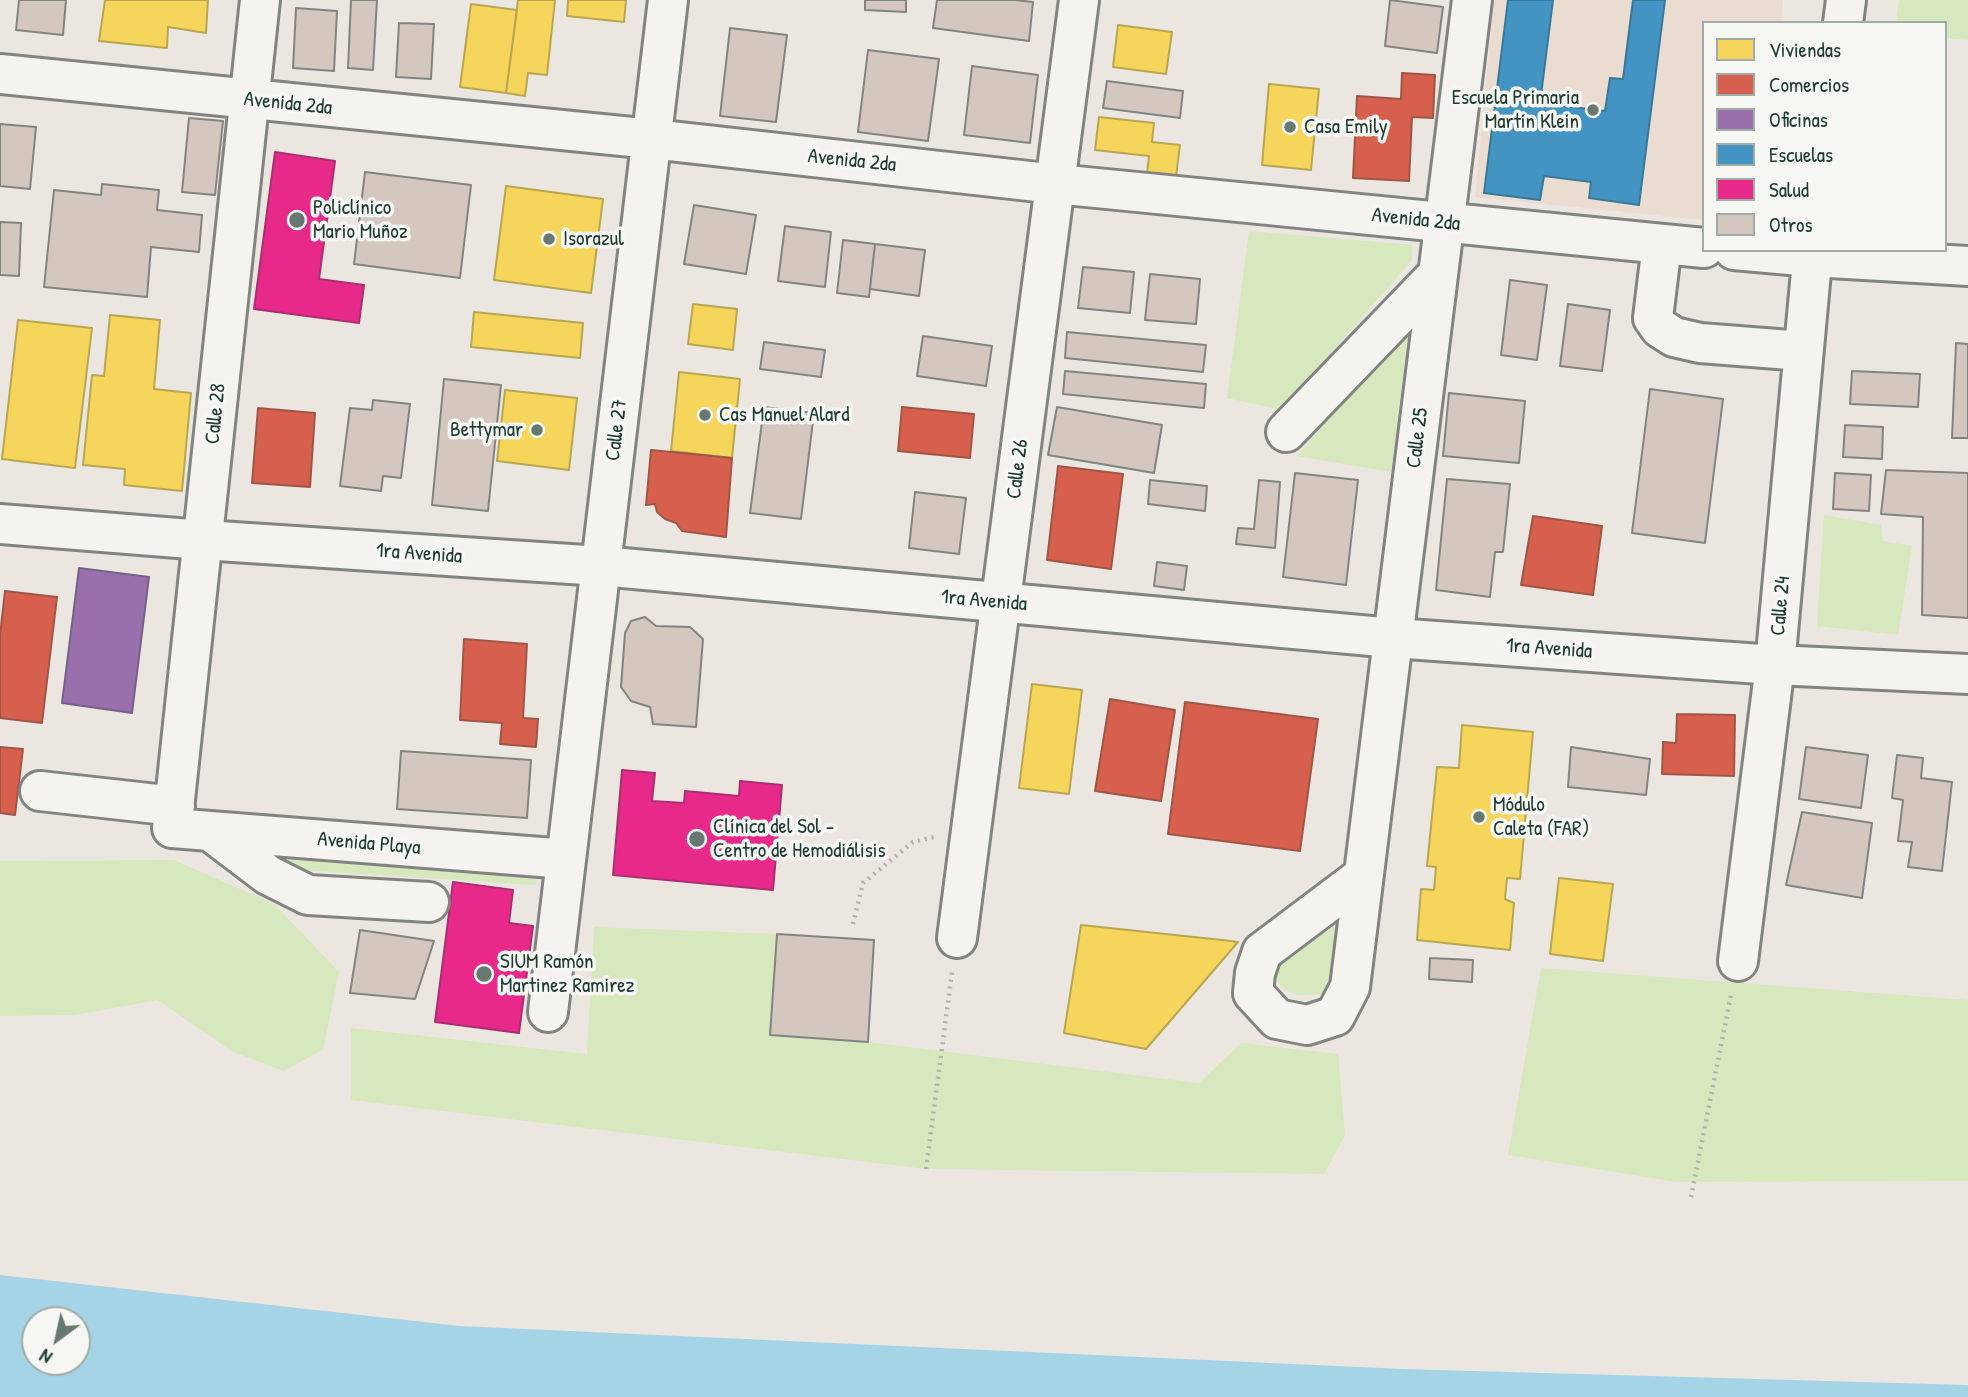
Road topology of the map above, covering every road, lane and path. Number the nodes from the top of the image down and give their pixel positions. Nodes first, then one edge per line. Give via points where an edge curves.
1 (260, 0) edge
2 (668, 0) edge
3 (1080, 0) edge
4 (1472, 0) edge
5 (1846, 0) edge
6 (1843, 21) edge
7 (0, 74) edge
8 (250, 100) junction
9 (652, 139) junction
10 (1055, 184) junction
11 (1445, 223) junction
12 (1661, 244) junction
13 (1702, 247) edge
14 (1773, 252) edge
15 (1812, 254) edge
16 (1968, 266) edge
17 (1438, 274) junction
18 (1803, 351) junction
19 (1286, 432) dead end
20 (0, 524) edge
21 (203, 540) junction
22 (601, 566) junction
23 (1000, 602) junction
24 (1394, 638) junction
25 (1776, 665) junction
26 (1968, 674) edge
27 (40, 791) dead end
28 (173, 817) junction
29 (971, 828) junction
30 (210, 831) junction
31 (566, 859) junction
32 (1363, 876) dead end
33 (429, 902) dead end
34 (853, 925) dead end
35 (957, 938) joint
36 (1738, 961) joint
37 (548, 1012) dead end
38 (926, 1169) dead end
39 (1691, 1197) dead end

1 - 8 street, Calle 28
2 - 9 street, Calle 27
3 - 10 street, Calle 26
4 - 11 street, Calle 25
5 - 6 street
7 - 8 street, Avenida 2da
8 - 9 street, Avenida 2da
8 - 21 street, Calle 28
9 - 10 street, Avenida 2da
9 - 22 street, Calle 27
10 - 11 street, Avenida 2da
10 - 23 street, Calle 26
11 - 12 street, Avenida 2da
11 - 17 street, Calle 25
12 - 13 street, Avenida 2da
12 - 18 street via 1653,318 1660,328 1674,337 1700,343
14 - 15 street
15 - 16 street
15 - 18 street, Calle 24
17 - 19 street
17 - 24 street, Calle 25
18 - 25 street, Calle 24
20 - 21 street, 1ra Avenida
21 - 22 street, 1ra Avenida
21 - 28 street, Calle 28
22 - 23 street, 1ra Avenida
22 - 31 street, Calle 27
23 - 24 street, 1ra Avenida
23 - 29 street, Calle 26
24 - 25 street, 1ra Avenida
24 - 32 street, Calle 25
25 - 26 street, 1ra Avenida
25 - 36 street, Calle 24
27 - 28 street, Avenida Playa
28 - 30 street, Avenida Playa
29 - 34 path via 913,842 863,883
29 - 35 street, Calle 26
30 - 31 street, Avenida Playa
30 - 33 street via 268,875 308,895
31 - 37 street, Calle 27
35 - 38 path
36 - 39 path

